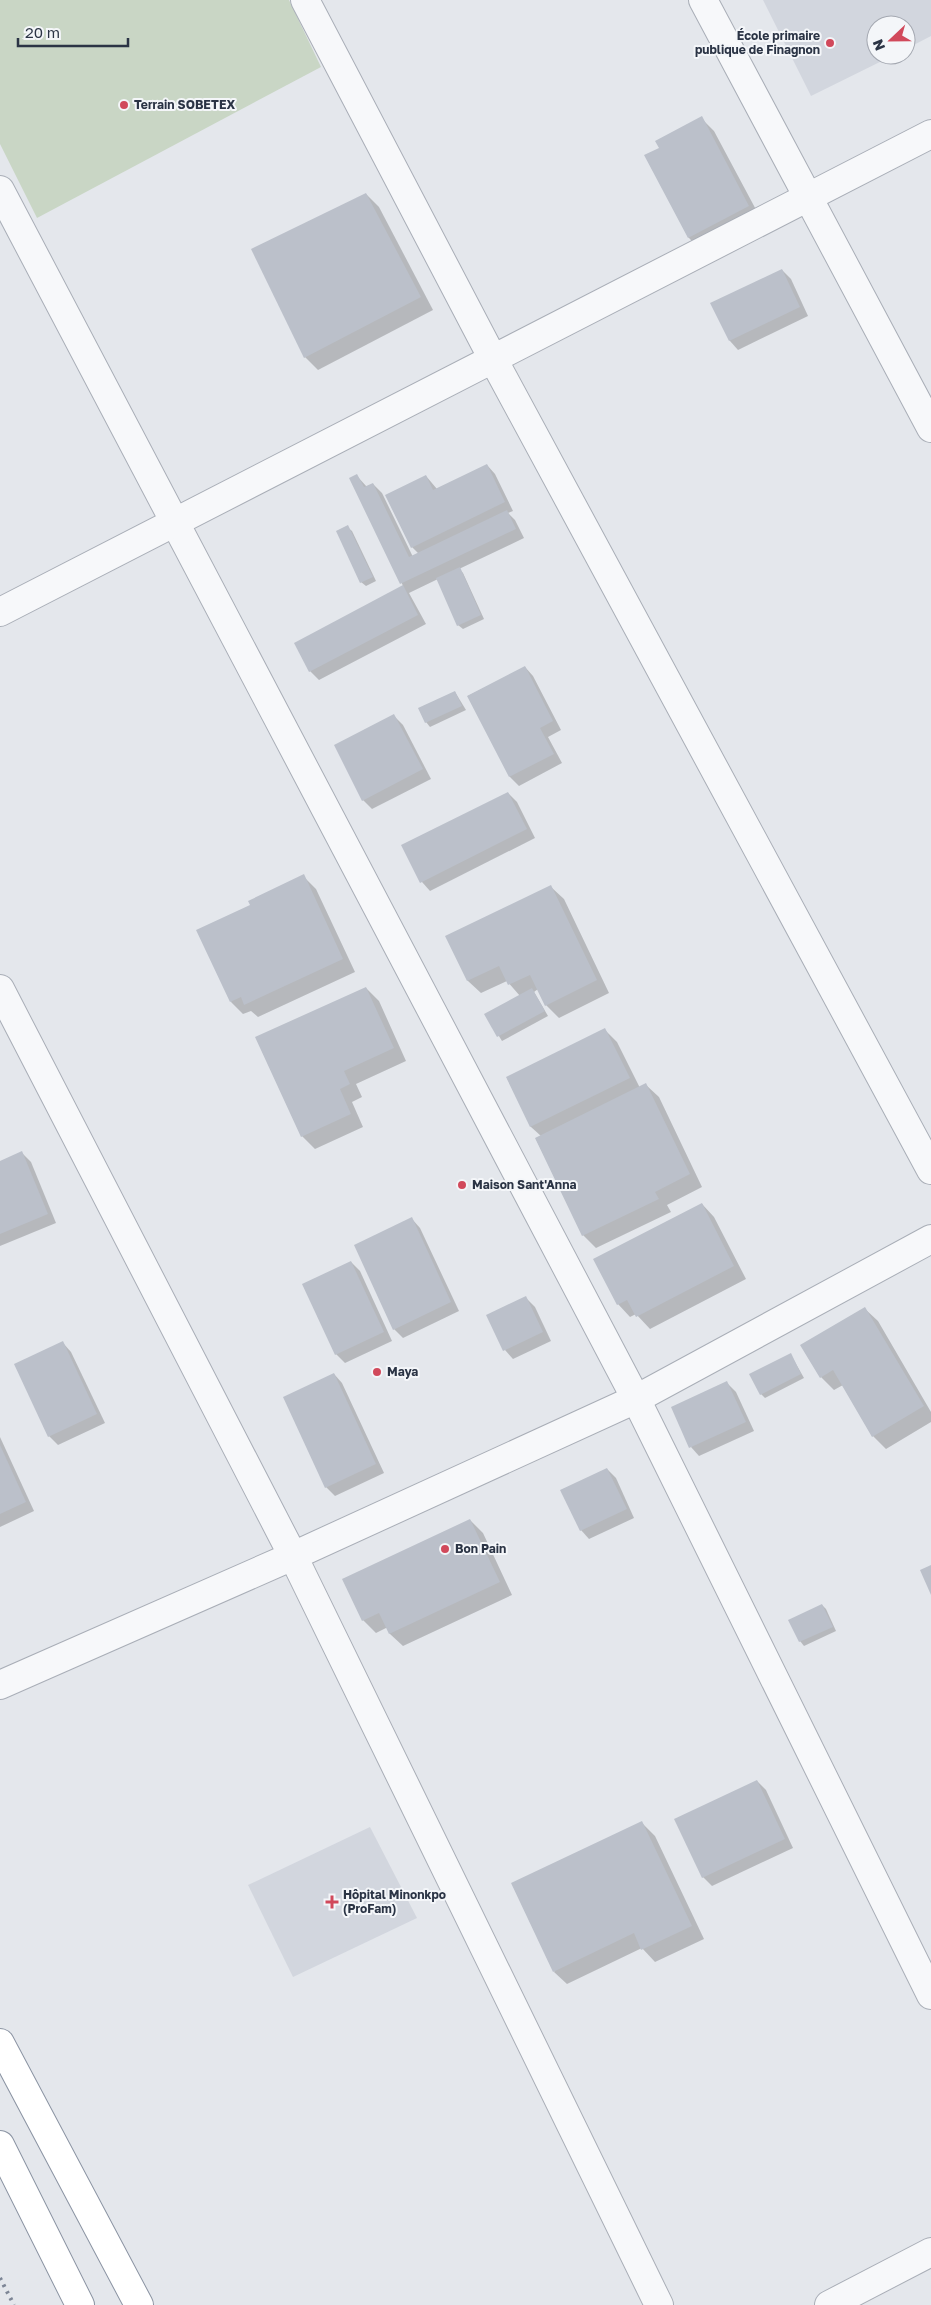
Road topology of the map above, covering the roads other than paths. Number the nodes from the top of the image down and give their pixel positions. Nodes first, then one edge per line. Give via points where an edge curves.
1 (305, 0) edge
2 (703, 0) edge
3 (931, 134) edge
4 (0, 190) edge
5 (808, 197) junction
6 (493, 359) junction
7 (931, 428) edge
8 (174, 523) junction
9 (0, 612) edge
10 (0, 989) edge
11 (931, 1170) edge
12 (931, 1239) edge
13 (636, 1400) junction
14 (293, 1556) junction
15 (0, 1685) edge
16 (931, 1995) edge
17 (0, 2043) edge
18 (0, 2145) edge
19 (931, 2252) edge
20 (80, 2305) edge
21 (139, 2305) edge
22 (659, 2305) edge
23 (829, 2305) edge

1 - 6 street
2 - 5 street
3 - 5 street
4 - 8 street
5 - 6 street
5 - 7 street
6 - 8 street
6 - 11 street
8 - 9 street
8 - 13 street
10 - 14 street
12 - 13 street
13 - 14 street
13 - 16 street
14 - 15 street
14 - 22 street
17 - 21 highway
18 - 20 highway
19 - 23 street

